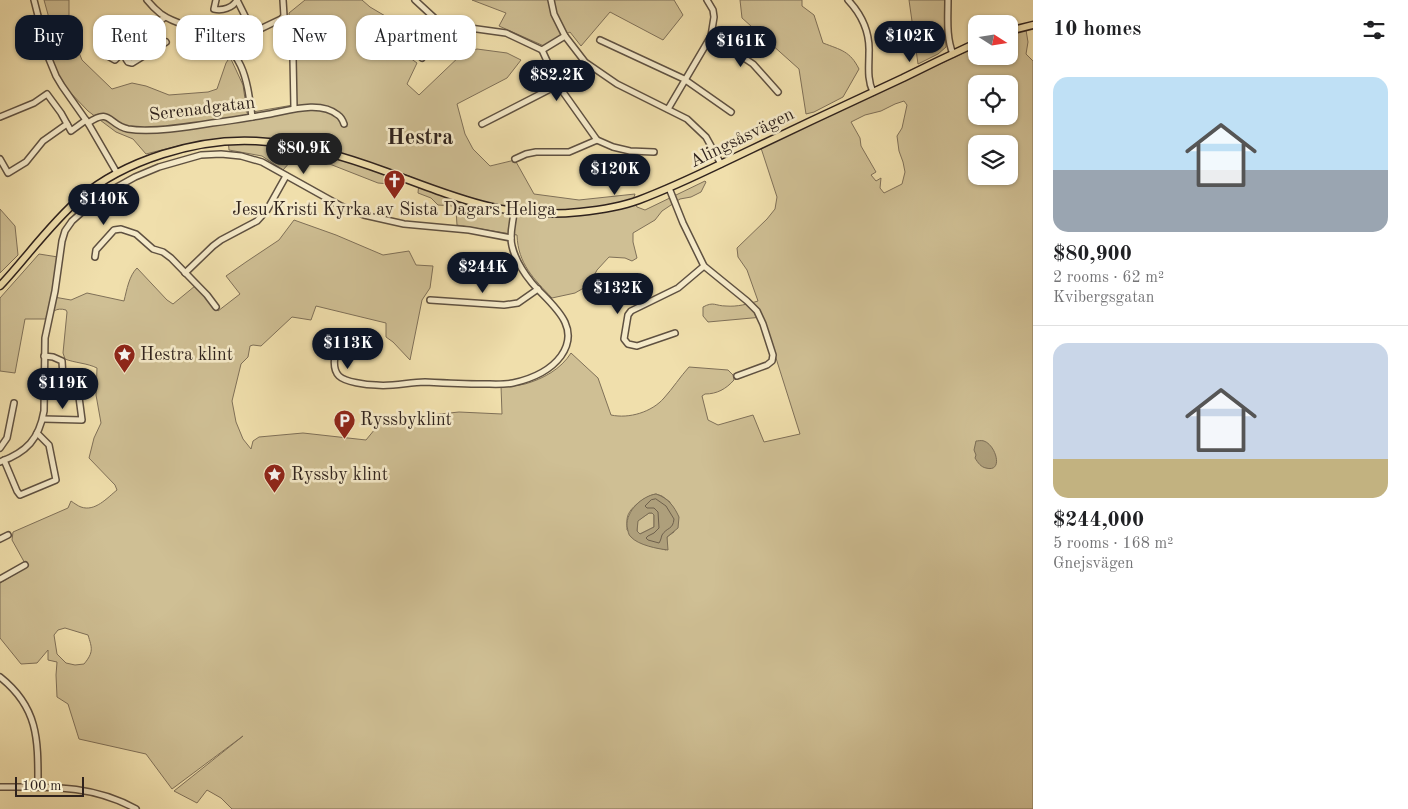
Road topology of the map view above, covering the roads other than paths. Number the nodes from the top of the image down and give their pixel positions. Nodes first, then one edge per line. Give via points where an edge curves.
1 (34, 0) edge
2 (147, 0) edge
3 (216, 0) edge
4 (237, 0) edge
5 (284, 0) edge
6 (415, 0) edge
7 (551, 0) edge
8 (707, 0) edge
9 (848, 0) edge
10 (948, 0) edge
11 (163, 15) edge
12 (244, 15) edge
13 (431, 15) edge
14 (1033, 25) edge
15 (263, 27) edge
16 (476, 29) edge
17 (1018, 29) edge
18 (565, 36) junction
19 (711, 36) junction
20 (600, 40) dead end
21 (968, 47) edge
22 (128, 49) joint
23 (542, 50) junction
24 (953, 54) junction
25 (127, 60) edge
26 (138, 60) edge
27 (238, 60) edge
28 (293, 60) edge
29 (684, 80) junction
30 (558, 86) junction
31 (778, 92) dead end
32 (873, 92) junction
33 (294, 108) junction
34 (668, 109) junction
35 (731, 112) dead end
36 (0, 117) edge
37 (252, 118) junction
38 (87, 121) junction
39 (67, 124) junction
40 (344, 124) dead end
41 (482, 124) dead end
42 (597, 140) junction
43 (654, 152) dead end
44 (0, 159) edge
45 (515, 159) dead end
46 (721, 164) junction
47 (117, 173) junction
48 (286, 176) junction
49 (669, 188) junction
50 (514, 212) junction
51 (510, 238) junction
52 (95, 257) dead end
53 (704, 266) junction
54 (185, 273) junction
55 (0, 286) edge
56 (538, 289) junction
57 (430, 300) dead end
58 (216, 307) dead end
59 (340, 333) dead end
60 (675, 333) dead end
61 (44, 356) junction
62 (737, 376) dead end
63 (14, 403) dead end
64 (42, 419) junction
65 (37, 433) junction
66 (0, 448) edge
67 (2, 461) edge
68 (8, 535) dead end
69 (0, 540) edge
70 (25, 565) dead end
71 (0, 579) edge
72 (0, 677) edge
73 (0, 787) edge
74 (38, 787) junction
75 (136, 809) edge

1 - 38 street via 53,69
2 - 11 street
3 - 4 street via 214,9 220,10
4 - 12 street
5 - 15 street via 284,16
6 - 13 street
7 - 18 street
8 - 19 street via 714,16
9 - 32 street via 860,15 866,31 868,78
10 - 24 street
14 - 17 main road
16 - 23 street via 506,33
18 - 23 street
18 - 34 street via 585,62 617,84
19 - 29 street
19 - 31 street via 753,64
20 - 29 street
21 - 24 main road, Alingsåsvägen
22 - 22 street via 113,40 105,44 106,55 115,60
23 - 30 street
24 - 32 main road, Alingsåsvägen
25 - 26 street via 132,64
27 - 37 street via 248,86
28 - 33 street
29 - 34 street
29 - 35 street
30 - 41 street
30 - 42 street
32 - 46 main road, Alingsåsvägen
33 - 37 street, Serenadgatan
33 - 40 street, Serenadgatan via 327,110 339,115
34 - 46 street via 687,119 706,136
36 - 39 street via 47,94
37 - 38 street, Serenadgatan via 140,130 119,126 105,116
38 - 39 street via 71,131
38 - 47 street
39 - 44 street via 43,141 26,162 8,173
42 - 43 street via 630,151
42 - 45 street via 570,152 536,152
46 - 49 main road, Alingsåsvägen
47 - 50 main road, Alingsåsvägen via 171,152 202,145 262,141 315,150 466,201
47 - 55 main road, Alingsåsvägen via 68,210
48 - 51 street via 341,206 381,220
48 - 54 street via 257,221 221,240
48 - 61 street via 262,162 241,156 201,155 135,177 96,200 72,221 63,236
49 - 50 main road, Alingsåsvägen via 636,201 597,210 550,214
49 - 53 street
50 - 51 street
51 - 56 street via 520,267
52 - 54 street via 96,250 114,230 121,229 136,234 153,250 163,252
53 - 60 street via 678,288 631,311 624,339 628,344 637,346
53 - 62 street via 757,310 773,355 767,365
54 - 58 street
56 - 57 street via 518,303 504,305
56 - 59 street via 561,314 567,327 566,347 555,364 510,384 424,382 386,386 343,380 334,364
61 - 64 street
61 - 64 street via 62,361 63,378 77,382 82,420
63 - 66 street via 7,438
64 - 65 street
65 - 67 street via 28,447
65 - 67 street via 49,445 56,480 20,495
68 - 69 street
70 - 71 street
72 - 74 street via 28,708 37,742
73 - 74 street
74 - 75 street via 80,790

